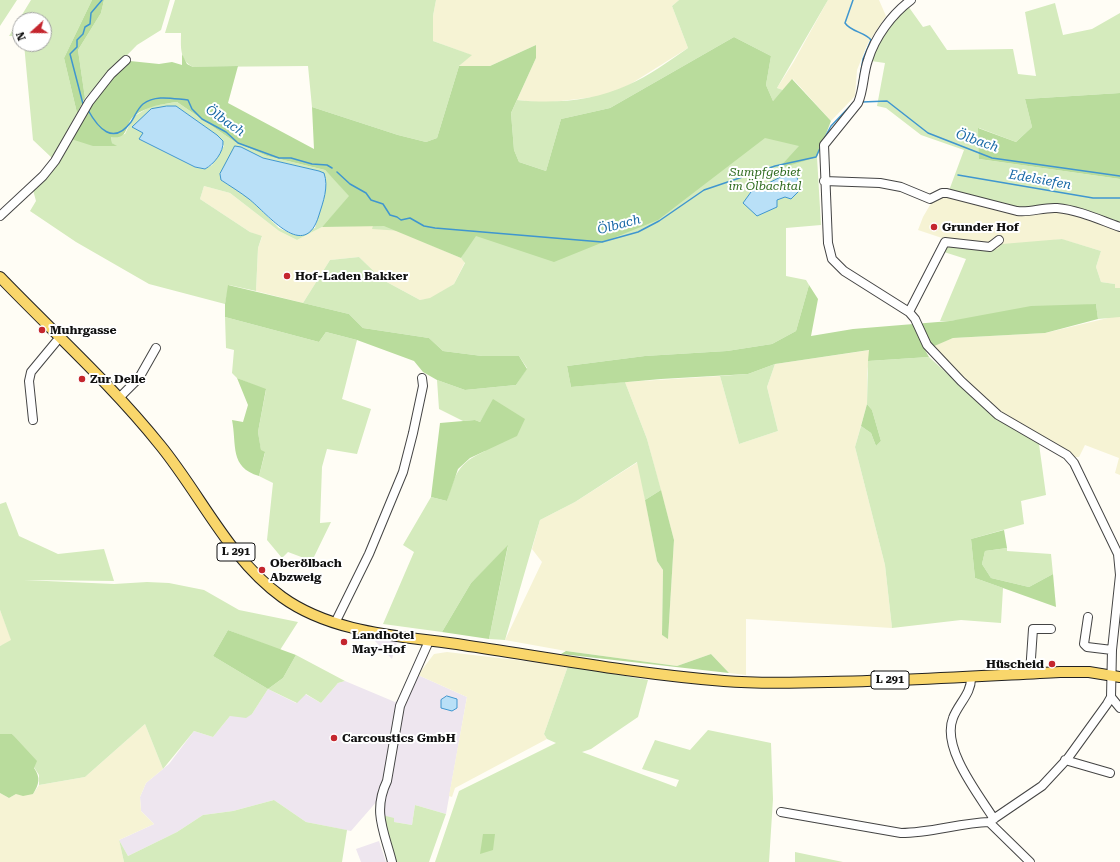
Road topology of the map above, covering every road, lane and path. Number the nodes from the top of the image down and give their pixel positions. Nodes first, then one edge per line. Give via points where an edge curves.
1 (911, 0) edge
2 (126, 60) dead end
3 (824, 180) junction
4 (0, 216) edge
5 (1120, 227) edge
6 (999, 240) dead end
7 (0, 277) edge
8 (908, 312) junction
9 (60, 337) junction
10 (156, 348) dead end
11 (422, 378) dead end
12 (120, 397) junction
13 (33, 420) dead end
14 (1119, 601) edge
15 (1088, 617) dead end
16 (335, 623) junction
17 (1051, 629) dead end
18 (429, 641) junction
19 (1112, 650) junction
20 (1030, 673) junction
21 (971, 677) junction
22 (1116, 677) edge
23 (1110, 697) junction
24 (1120, 708) edge
25 (1065, 760) junction
26 (1110, 773) dead end
27 (780, 812) dead end
28 (992, 820) junction
29 (392, 862) edge
30 (1030, 862) edge

1 - 3 street via 897,12 881,34 868,60 862,95 858,103 824,145
2 - 4 street via 111,74 89,102 55,161 43,176
3 - 5 street via 880,183 901,187 930,199 947,193 1024,212 1057,208
3 - 8 street via 828,243 834,263
6 - 8 street via 990,247 945,242
7 - 9 main road, L 291
8 - 14 street via 915,319 927,345 998,415 1067,455 1074,463 1118,554
9 - 12 main road, L 291
9 - 13 street via 30,372
10 - 12 street via 139,378
11 - 16 street via 423,386 414,433 403,472 369,554
12 - 16 main road, L 291 via 171,459 230,544 257,576 289,602 306,612
14 - 19 street
15 - 19 street via 1084,644 1087,647
16 - 18 main road, L 291
17 - 20 street via 1033,629
18 - 21 main road, L 291 via 672,676 736,682 803,683
18 - 29 street via 400,706 387,781 382,790 380,821
19 - 22 street
20 - 21 main road, L 291
20 - 22 main road, L 291 via 1081,672
21 - 28 street via 972,685 952,719 952,741 958,761
22 - 23 street
23 - 24 street
23 - 25 street
25 - 26 street
25 - 28 street via 1042,786
27 - 28 street via 901,833 916,833
28 - 30 street

